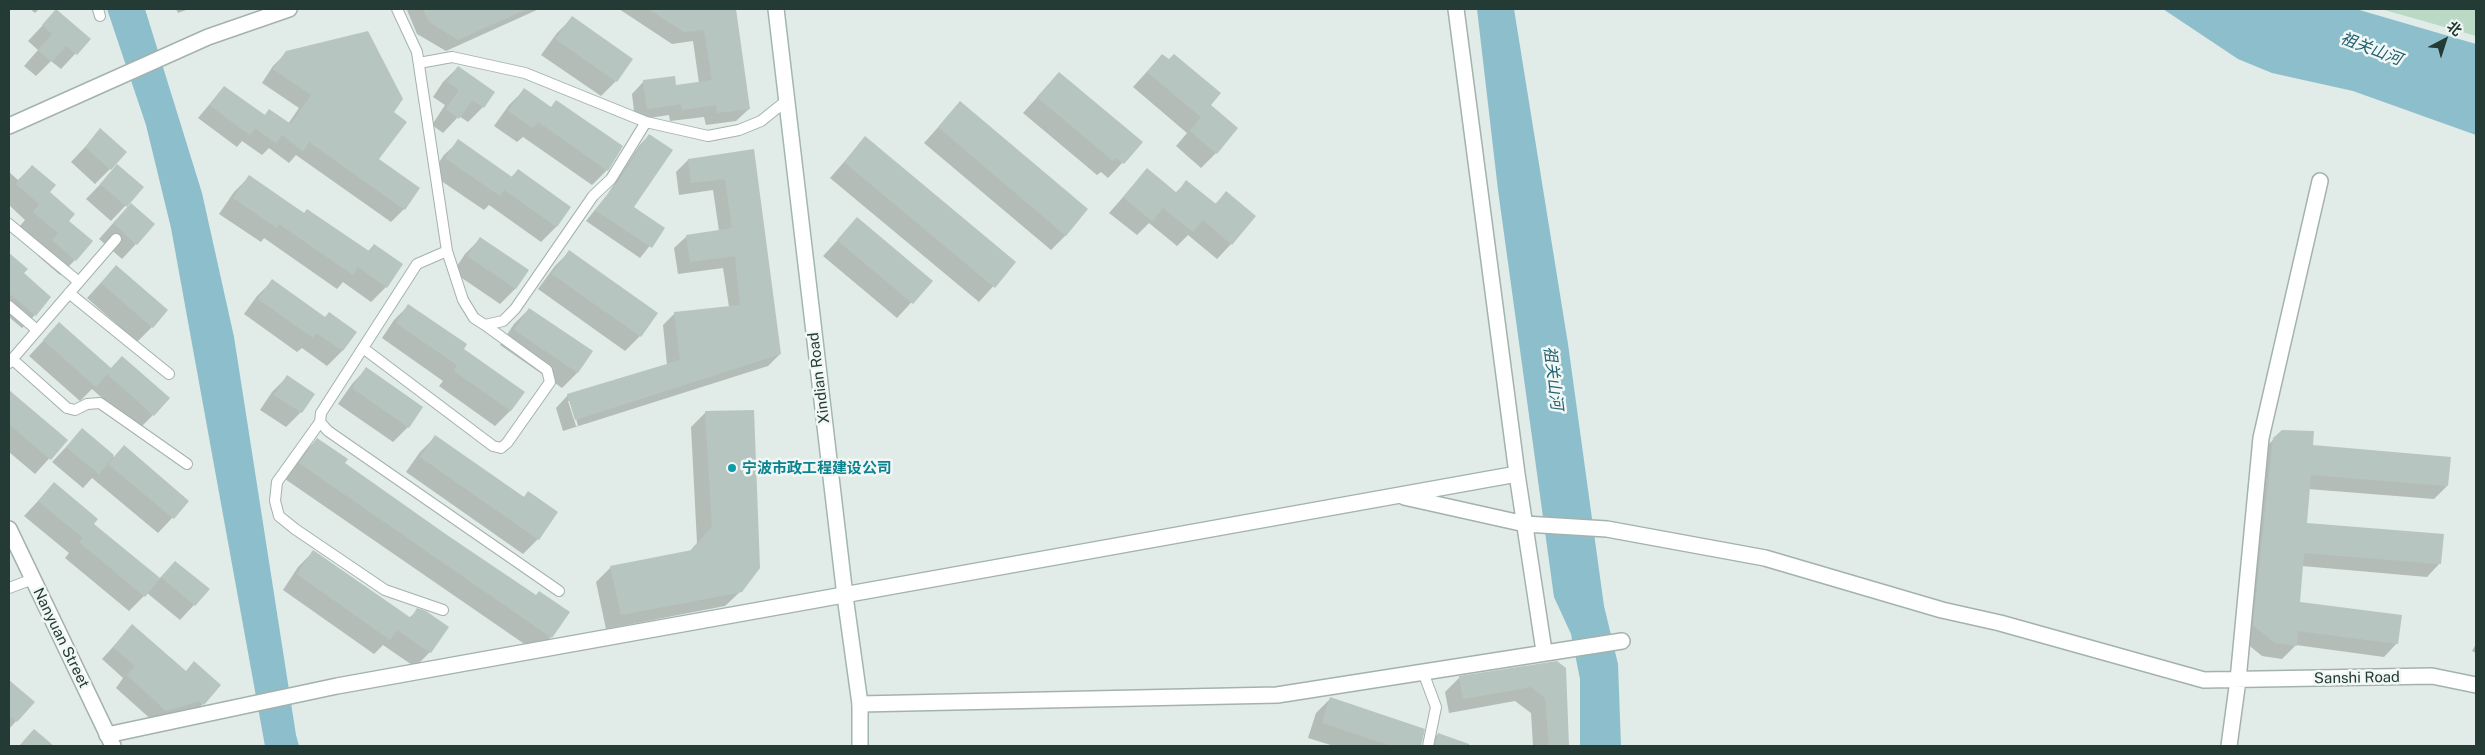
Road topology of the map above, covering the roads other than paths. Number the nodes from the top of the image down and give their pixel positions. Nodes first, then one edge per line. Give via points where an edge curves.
1 (289, 9) edge
2 (398, 9) edge
3 (776, 9) edge
4 (1456, 9) edge
5 (419, 63) junction
6 (786, 101) junction
7 (646, 122) junction
8 (9, 126) edge
9 (2320, 181) dead end
10 (9, 224) edge
11 (116, 239) dead end
12 (447, 251) junction
13 (79, 282) junction
14 (69, 293) junction
15 (9, 306) edge
16 (485, 325) junction
17 (37, 330) junction
18 (363, 348) junction
19 (11, 361) edge
20 (169, 374) dead end
21 (320, 422) junction
22 (187, 464) dead end
23 (1517, 474) junction
24 (1399, 495) junction
25 (1532, 524) junction
26 (9, 529) edge
27 (33, 579) junction
28 (9, 588) edge
29 (559, 591) dead end
30 (845, 596) junction
31 (443, 610) dead end
32 (1622, 641) dead end
33 (1544, 651) junction
34 (1423, 672) junction
35 (2238, 680) junction
36 (2476, 685) edge
37 (860, 704) junction
38 (110, 740) edge
39 (860, 746) edge
40 (1428, 746) edge
41 (2229, 746) edge

1 - 8 street via 208,37
2 - 5 lane
3 - 6 street, Xindian Road
4 - 23 street
5 - 7 lane via 452,57 525,73
5 - 12 lane
6 - 7 lane via 761,121 740,130 708,136
6 - 30 street, Xindian Road
7 - 16 lane via 611,179 592,196 515,309 503,321
9 - 35 street via 2261,438
10 - 13 lane
11 - 13 lane
12 - 16 lane via 463,300 474,318
12 - 18 lane via 417,264
13 - 14 lane
14 - 17 lane
14 - 20 lane
15 - 17 lane
16 - 18 lane via 547,370 550,382 501,448 493,446
17 - 19 lane
18 - 21 lane via 321,413
19 - 22 lane via 67,408 76,410 87,404 100,403
21 - 29 lane via 328,431
21 - 31 lane via 277,482 275,502 279,516 385,590
23 - 24 street
23 - 25 street
24 - 25 street, Sanshi Road
24 - 30 street
25 - 33 street
25 - 35 street, Sanshi Road via 1604,529 1765,558 1942,610 2000,622 2204,680
26 - 27 street, Nanyuan Street
27 - 28 lane
27 - 38 street, Nanyuan Street
30 - 37 street, Xindian Road
30 - 38 street via 298,695
32 - 33 street
33 - 34 street
34 - 37 street via 1277,695
34 - 40 lane via 1436,707
35 - 36 street, Sanshi Road via 2432,676
35 - 41 street
37 - 39 street, Xindian Road

